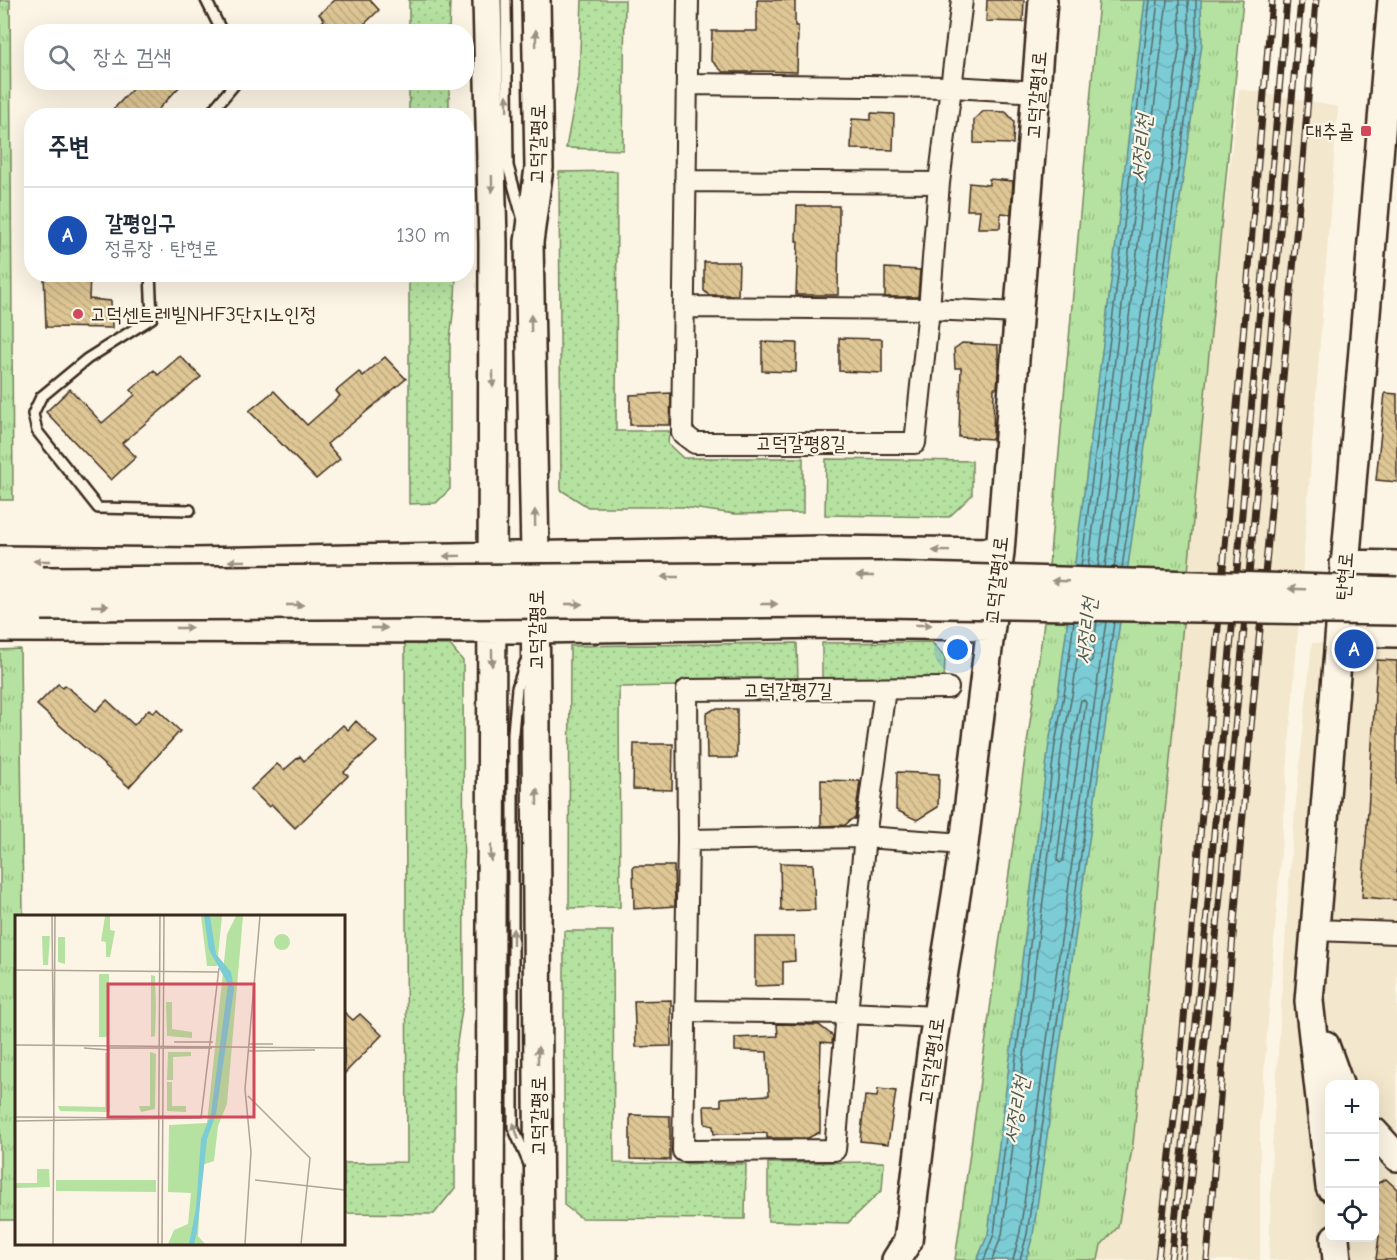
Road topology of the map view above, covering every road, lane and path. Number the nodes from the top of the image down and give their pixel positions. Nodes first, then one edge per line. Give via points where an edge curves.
1 (207, 0) edge
2 (487, 0) edge
3 (506, 0) edge
4 (536, 0) edge
5 (688, 0) edge
6 (963, 0) edge
7 (1043, 0) edge
8 (1393, 16) edge
9 (218, 24) edge
10 (687, 84) junction
11 (952, 87) junction
12 (230, 90) edge
13 (1036, 92) junction
14 (214, 108) edge
15 (685, 181) junction
16 (939, 183) junction
17 (529, 242) junction
18 (150, 282) edge
19 (684, 307) junction
20 (929, 309) junction
21 (1019, 313) junction
22 (190, 510) dead end
23 (822, 550) junction
24 (1000, 552) junction
25 (492, 555) junction
26 (536, 555) junction
27 (0, 560) edge
28 (1344, 564) junction
29 (1397, 565) edge
30 (0, 581) edge
31 (1397, 591) edge
32 (42, 594) junction
33 (0, 606) edge
34 (1397, 611) edge
35 (822, 624) junction
36 (991, 626) junction
37 (0, 628) edge
38 (492, 629) junction
39 (536, 629) junction
40 (1340, 632) junction
41 (1397, 633) edge
42 (948, 688) dead end
43 (885, 689) junction
44 (865, 837) junction
45 (688, 840) junction
46 (964, 844) junction
47 (1315, 930) junction
48 (1397, 933) edge
49 (1310, 1001) junction
50 (686, 1011) junction
51 (847, 1013) junction
52 (937, 1017) junction
53 (1338, 1080) edge
54 (1376, 1134) edge
55 (1325, 1148) edge
56 (1397, 1157) edge
57 (1379, 1159) edge
58 (1336, 1242) edge
59 (490, 1260) edge
60 (539, 1260) edge
61 (896, 1260) edge
62 (1338, 1260) edge

1 - 9 lane
2 -> 25 street via 493,243
17 -> 3 lane via 508,166
17 -> 4 street, 고덕갈평로 via 539,168
5 - 10 street, 고덕갈평8길
6 - 11 street, 고덕갈평8길
7 - 13 street, 고덕갈평1로
8 - 28 street, 탄현로
10 - 11 street
10 - 15 street, 고덕갈평8길
11 - 13 street
11 - 16 street, 고덕갈평8길
12 - 14 lane
13 - 21 street, 고덕갈평1로
15 - 16 street
15 - 19 street, 고덕갈평8길
16 - 20 street, 고덕갈평8길
26 -> 17 street, 고덕갈평로
18 - 22 lane via 152,318 87,359 41,397 33,414 38,431 98,508
19 - 20 street
19 - 20 street, 고덕갈평8길 via 682,433 695,443 915,443
20 - 21 street
21 - 24 street, 고덕갈평1로
24 -> 23 street
23 - 26 street
23 - 35 street
24 - 36 street, 고덕갈평1로
25 - 26 street
25 -> 27 street via 194,562
25 - 38 street
26 - 39 street, 고덕갈평로
28 - 29 street
28 - 40 street, 탄현로
30 - 32 street
31 -> 32 street, bridge via 887,576
32 - 33 street
32 -> 34 street, bridge
35 -> 36 street
35 - 39 street
36 - 46 street, 고덕갈평1로
37 -> 38 street
38 - 39 street
38 -> 59 street
60 -> 39 street, 고덕갈평로
40 - 41 street
40 - 47 street, 탄현로
42 - 43 street
43 - 44 street, 고덕갈평7길
43 - 45 street, 고덕갈평7길 via 687,690
44 - 45 street
44 - 46 street
44 - 51 street, 고덕갈평7길
45 - 50 street, 고덕갈평7길
46 - 52 street, 고덕갈평1로
47 - 48 street
47 - 49 street, 탄현로
49 - 53 street
49 - 55 street, 탄현로
50 - 51 street
50 - 51 street, 고덕갈평7길 via 683,1151 835,1150
51 - 52 street
52 - 61 street, 고덕갈평1로 via 908,1241
54 - 56 street
56 - 57 street
58 - 62 street

